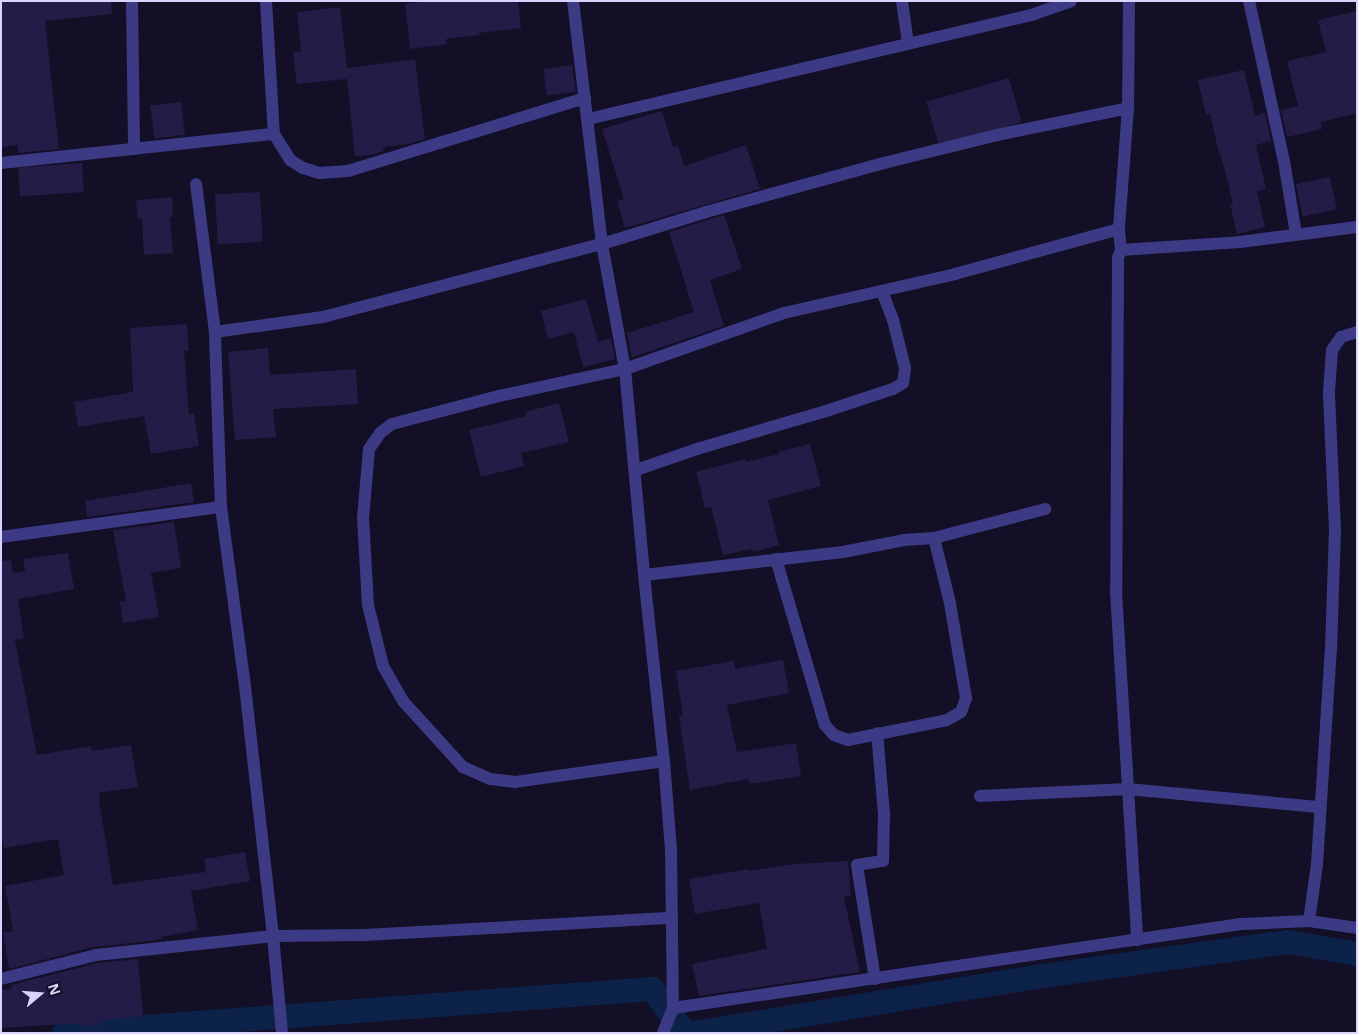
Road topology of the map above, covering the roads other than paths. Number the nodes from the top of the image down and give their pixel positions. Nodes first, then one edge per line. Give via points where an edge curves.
1 (132, 1) edge
2 (266, 1) edge
3 (573, 1) edge
4 (902, 1) edge
5 (1071, 1) edge
6 (1129, 1) edge
7 (1249, 1) edge
8 (1033, 8) edge
9 (908, 43) junction
10 (585, 98) junction
11 (1128, 108) junction
12 (588, 119) junction
13 (274, 134) junction
14 (134, 149) junction
15 (1, 163) edge
16 (196, 184) dead end
17 (1357, 227) edge
18 (1119, 229) junction
19 (1296, 234) junction
20 (602, 244) junction
21 (1120, 250) junction
22 (882, 292) junction
23 (215, 332) junction
24 (1357, 332) edge
25 (625, 369) junction
26 (636, 470) junction
27 (221, 507) junction
28 (1045, 509) dead end
29 (1, 537) edge
30 (934, 538) junction
31 (776, 559) junction
32 (644, 575) junction
33 (878, 733) junction
34 (664, 761) junction
35 (1128, 789) junction
36 (980, 796) dead end
37 (1320, 808) junction
38 (672, 918) junction
39 (1309, 921) junction
40 (1357, 928) edge
41 (273, 936) junction
42 (1137, 940) junction
43 (1, 979) edge
44 (875, 979) junction
45 (669, 1018) edge
46 (282, 1033) edge

1 - 14 street
2 - 13 street
3 - 10 street
4 - 9 street
5 - 8 street
6 - 11 street
7 - 19 street via 1284,161
8 - 9 street
9 - 12 street
10 - 12 street
10 - 13 street via 348,171 319,173 303,168 290,160
11 - 18 street
11 - 20 street via 884,163
12 - 20 street
13 - 14 street
14 - 15 street
16 - 23 street
17 - 19 street
18 - 21 street
18 - 22 street
19 - 21 street via 1240,242
20 - 23 street via 323,317
20 - 25 street
21 - 35 street via 1116,592
22 - 25 street via 784,313
22 - 26 street via 905,368 903,383 826,411
23 - 27 street
24 - 37 street via 1341,337 1332,350 1329,392 1334,531 1331,650
25 - 26 street
25 - 34 street via 392,424 380,433 369,450 363,518 368,605 383,666 403,701 463,767 490,779 515,782
26 - 32 street
27 - 29 street
27 - 41 street
28 - 30 street
30 - 31 street
30 - 33 street via 950,603 966,698 961,712 947,720
31 - 32 street
31 - 33 street via 825,725 834,736 848,740
32 - 34 street
33 - 44 street via 884,814 883,861 857,865
34 - 38 street via 671,849
35 - 36 street
35 - 37 street
35 - 42 street
37 - 39 street
38 - 41 street via 365,935
38 - 45 street
39 - 40 street
39 - 42 street via 1241,924
41 - 43 street via 96,955
41 - 46 street
42 - 44 street
44 - 45 street

